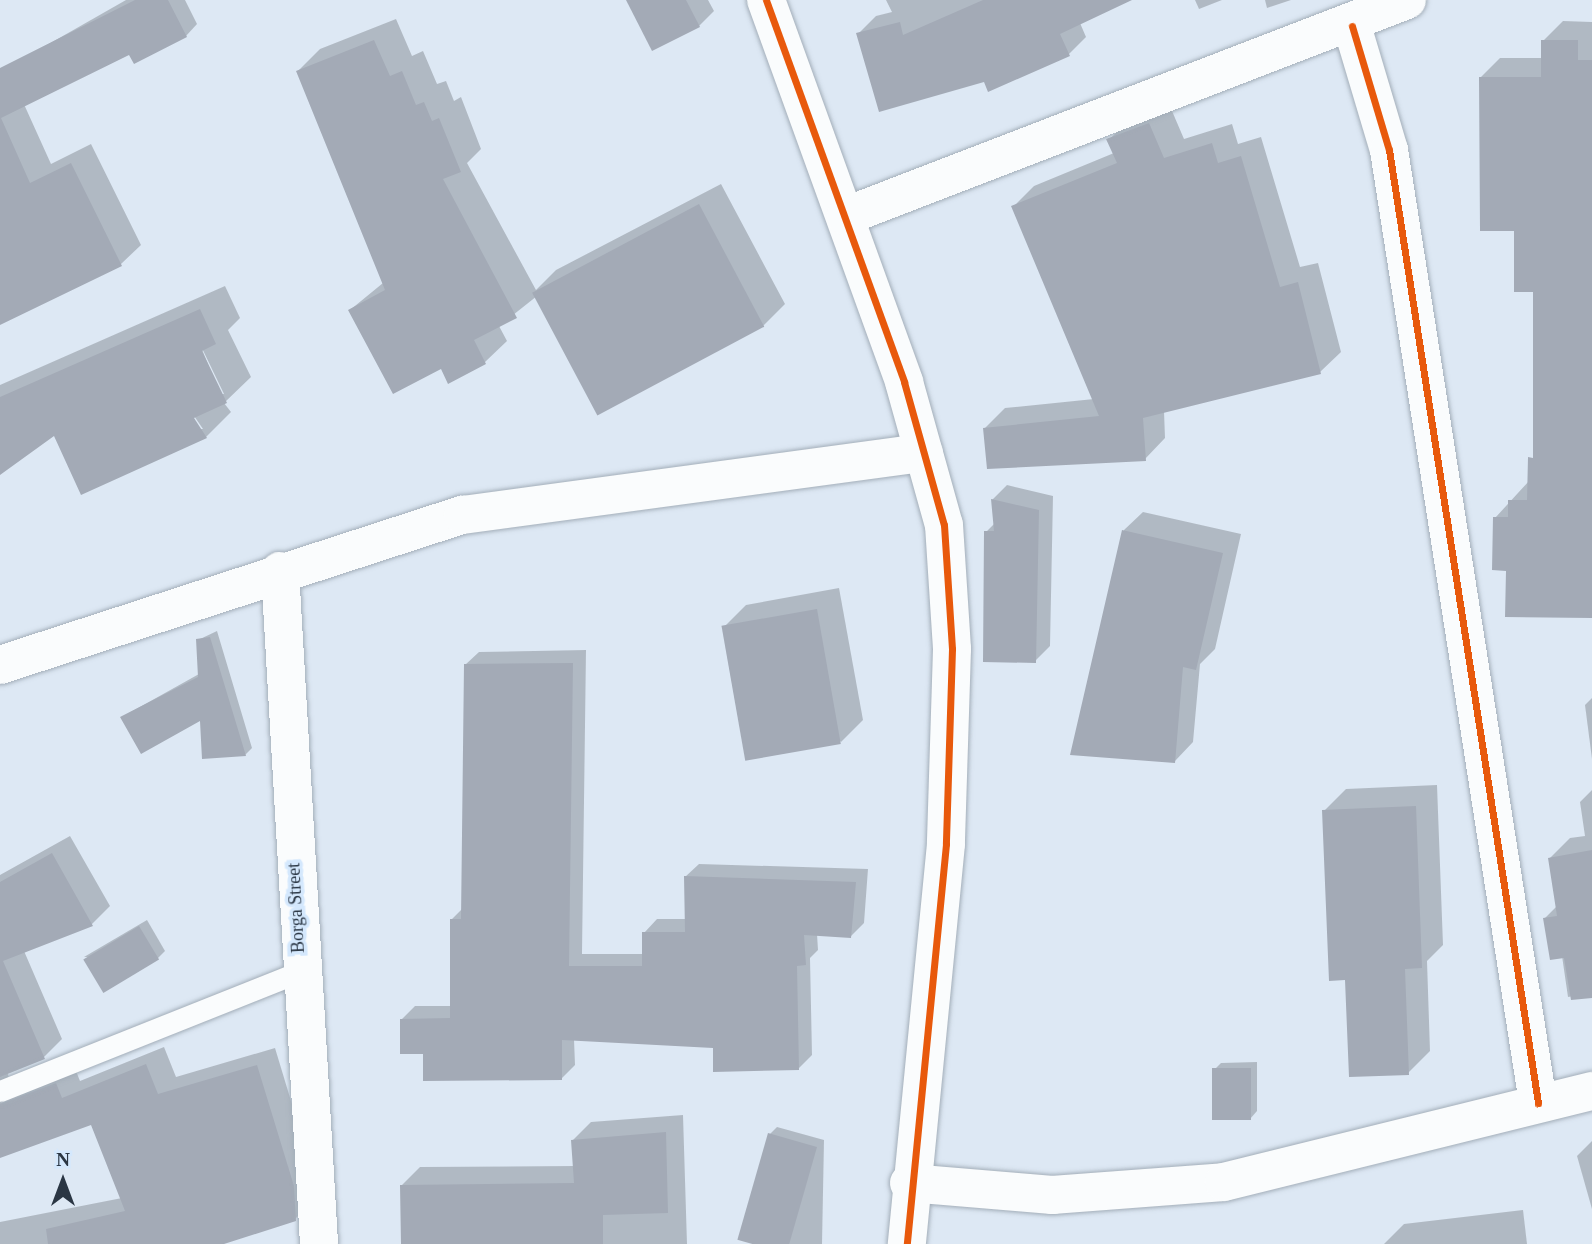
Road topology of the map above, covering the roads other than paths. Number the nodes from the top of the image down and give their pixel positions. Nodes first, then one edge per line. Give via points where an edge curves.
1 (765, 0) edge
2 (1408, 0) edge
3 (1352, 26) junction
4 (846, 216) junction
5 (924, 453) junction
6 (280, 571) junction
7 (0, 665) edge
8 (299, 972) junction
9 (0, 1091) edge
10 (1592, 1091) edge
11 (1538, 1102) junction
12 (909, 1183) junction
13 (318, 1244) edge
14 (907, 1244) edge

1 - 4 street
2 - 3 street
3 - 4 street
3 - 11 street via 1389,150
4 - 5 street
5 - 6 street via 463,515
5 - 12 street via 944,525 952,649 946,844
6 - 7 street
6 - 8 street, Borga Street
8 - 9 lane
8 - 13 street, Borga Street via 317,1140
10 - 11 street
11 - 12 street via 1224,1182 1052,1195
12 - 14 street

